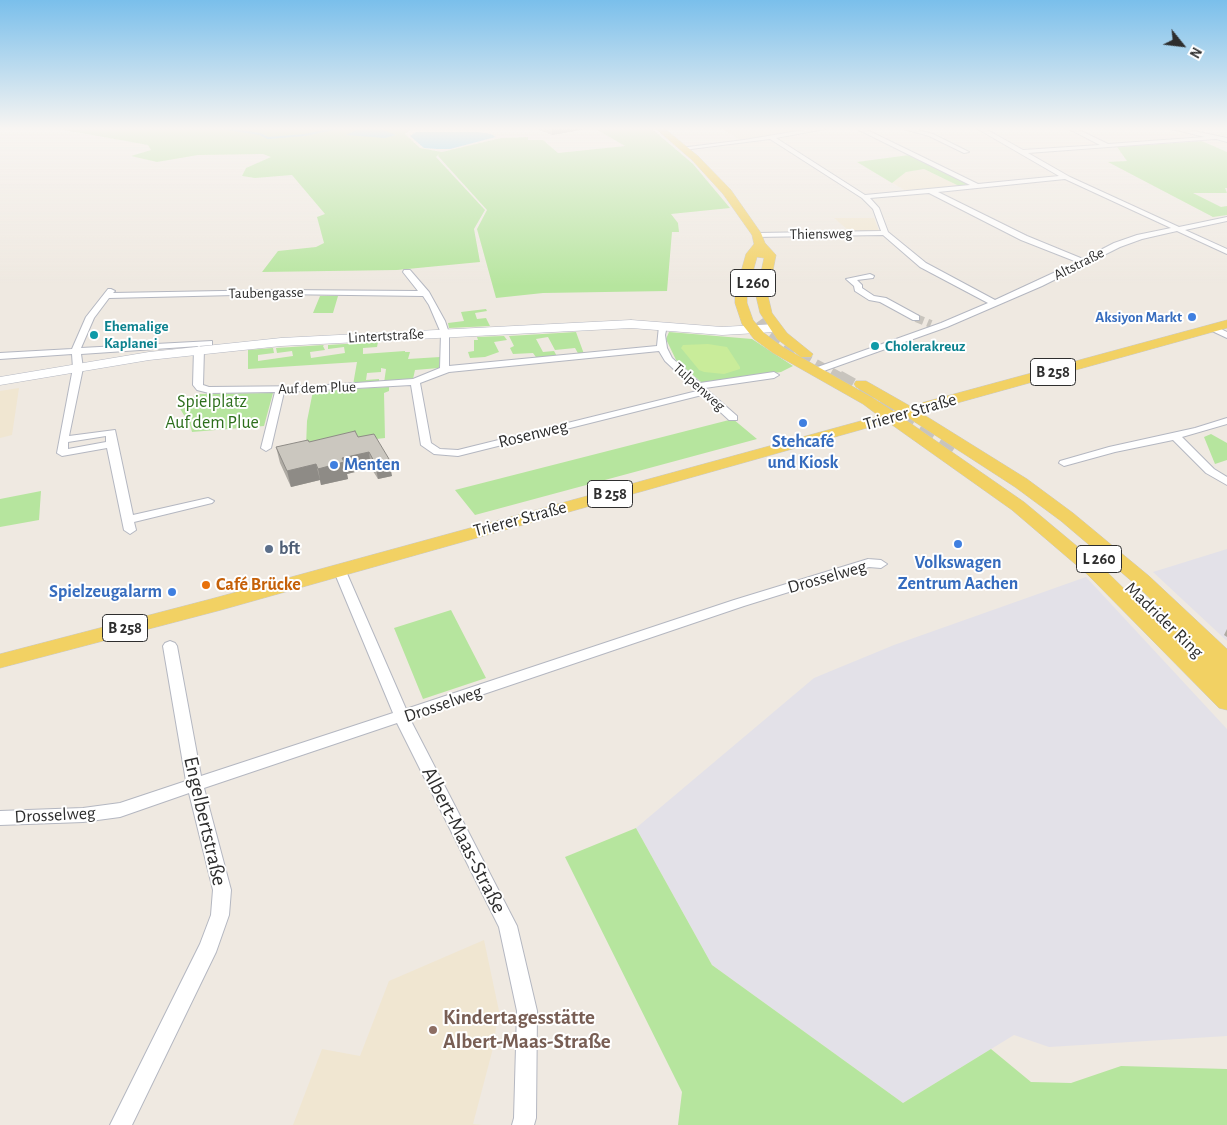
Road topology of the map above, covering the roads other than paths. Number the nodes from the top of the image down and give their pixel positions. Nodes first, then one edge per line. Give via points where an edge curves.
1 (716, 180) edge
2 (838, 180) edge
3 (967, 180) edge
4 (1027, 180) edge
5 (1074, 180) edge
6 (976, 185) junction
7 (931, 190) junction
8 (864, 197) junction
9 (1227, 219) edge
10 (1178, 229) junction
11 (884, 233) junction
12 (758, 239) junction
13 (1227, 252) edge
14 (1084, 262) junction
15 (407, 272) dead end
16 (870, 276) dead end
17 (426, 294) junction
18 (995, 303) junction
19 (741, 308) junction
20 (916, 318) tunnel mouth
21 (1227, 324) edge
22 (663, 326) junction
23 (756, 326) junction
24 (775, 328) junction
25 (1213, 328) junction
26 (710, 331) junction
27 (445, 333) junction
28 (1227, 335) edge
29 (204, 346) junction
30 (662, 348) junction
31 (76, 350) junction
32 (0, 356) edge
33 (78, 368) junction
34 (822, 368) junction
35 (446, 369) junction
36 (774, 375) dead end
37 (0, 381) edge
38 (415, 382) junction
39 (701, 389) junction
40 (280, 390) junction
41 (910, 412) junction
42 (733, 418) dead end
43 (889, 418) junction
44 (1227, 421) edge
45 (1175, 436) junction
46 (266, 448) dead end
47 (957, 451) tunnel mouth
48 (1064, 463) dead end
49 (1227, 482) edge
50 (208, 501) dead end
51 (881, 564) dead end
52 (339, 569) junction
53 (170, 646) dead end
54 (1227, 661) edge
55 (0, 662) edge
56 (1227, 681) edge
57 (1227, 702) edge
58 (402, 718) junction
59 (195, 786) junction
60 (0, 818) edge
61 (120, 1125) edge
62 (522, 1125) edge

1 - 12 main road
2 - 8 street
3 - 6 street
4 - 6 street
5 - 10 street
6 - 7 street
7 - 8 street
7 - 14 street via 1024,238
8 - 11 street via 876,208
9 - 10 street, Altstraße
10 - 13 street
10 - 14 street, Altstraße via 1117,245
11 - 12 street, Thiensweg
11 - 18 street via 923,265
12 - 19 main road via 741,293
12 - 23 main road, L 260 via 760,261 752,288
12 - 24 main road via 770,255 763,304
14 - 18 street, Altstraße
15 - 17 street
16 - 20 street via 850,279 872,298 883,300
17 - 27 street
17 - 31 street, Taubengasse via 109,292 90,317
18 - 34 street, Altstraße
19 - 23 main road via 747,321
19 - 26 main road via 734,323
21 - 25 main road, Trierer Straße / B 258
22 - 26 main road, Lintertstraße
22 - 27 main road, Lintertstraße via 631,324
22 - 30 street, Tulpenweg
23 - 24 main road, Lintertstraße
23 - 26 main road, Lintertstraße
23 - 34 main road via 772,346
24 - 34 main road
25 - 28 street
25 - 41 main road, Trierer Straße / B 258
27 - 29 main road, Lintertstraße
27 - 35 street
29 - 31 street
29 - 33 main road, Lintertstraße
29 - 40 street, Auf dem Plue via 200,388
30 - 35 street
30 - 39 street, Tulpenweg via 674,366
31 - 32 street
31 - 33 street
33 - 37 main road, Lintertstraße
33 - 50 street via 63,440 111,432 129,525
34 - 41 main road
34 - 43 main road
35 - 38 street, Auf dem Plue
36 - 39 street, Rosenweg
38 - 39 street, Rosenweg via 426,445 438,452 458,453
38 - 40 street, Auf dem Plue
39 - 42 street, Tulpenweg
40 - 46 street
41 - 43 main road, Trierer Straße / B 258
41 - 54 main road via 1021,483 1081,528 1142,580
43 - 52 main road, Trierer Straße / B 258
43 - 57 main road via 980,477 1038,522 1131,605
44 - 45 street
45 - 48 street
45 - 49 street via 1210,471
47 - 56 main road, Madrider Ring / L 260 via 1014,491 1104,564
51 - 58 street, Drosselweg via 868,563 740,603
52 - 55 main road, Trierer Straße / B 258
52 - 58 street, Albert-Maas-Straße
53 - 59 street, Engelbertstraße
58 - 59 street, Drosselweg
58 - 62 street, Albert-Maas-Straße via 508,926 527,1011 525,1118
59 - 60 street, Drosselweg via 120,810 83,815
59 - 61 street, Engelbertstraße via 222,890 220,914 209,946

